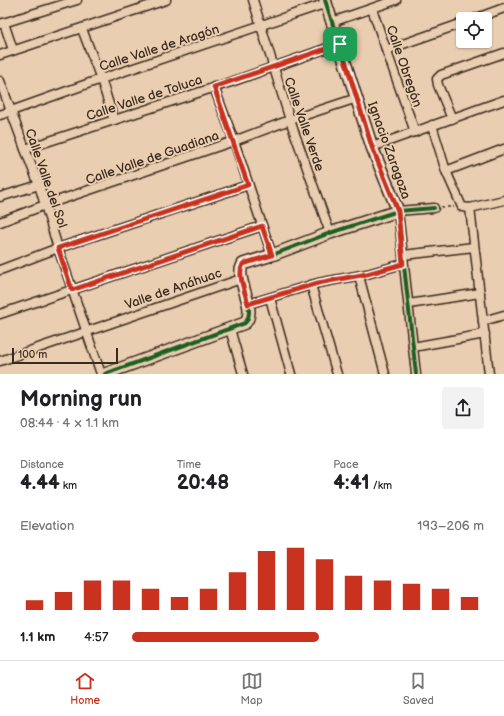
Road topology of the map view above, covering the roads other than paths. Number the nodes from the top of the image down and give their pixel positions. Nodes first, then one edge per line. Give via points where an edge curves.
1 (77, 0) edge
2 (166, 0) edge
3 (253, 0) edge
4 (396, 0) edge
5 (502, 0) edge
6 (66, 2) edge
7 (326, 2) edge
8 (504, 5) edge
9 (504, 8) edge
10 (372, 9) junction
11 (492, 12) edge
12 (332, 22) junction
13 (2, 24) edge
14 (261, 25) junction
15 (456, 25) edge
16 (82, 28) junction
17 (340, 44) junction
18 (14, 50) junction
19 (386, 50) junction
20 (504, 53) edge
21 (0, 55) edge
22 (273, 66) junction
23 (101, 79) junction
24 (0, 81) edge
25 (214, 87) junction
26 (357, 98) junction
27 (504, 100) edge
28 (11, 111) junction
29 (0, 115) edge
30 (452, 119) junction
31 (114, 120) junction
32 (290, 120) junction
33 (432, 125) junction
34 (415, 132) junction
35 (234, 141) junction
36 (372, 147) junction
37 (24, 149) junction
38 (504, 149) edge
39 (446, 170) junction
40 (39, 185) junction
41 (248, 185) junction
42 (0, 197) edge
43 (504, 200) edge
44 (45, 205) junction
45 (466, 207) junction
46 (434, 208) road end
47 (398, 211) junction
48 (0, 222) edge
49 (262, 226) junction
50 (330, 233) junction
51 (58, 248) junction
52 (474, 248) junction
53 (272, 255) junction
54 (403, 255) junction
55 (403, 264) junction
56 (0, 270) edge
57 (359, 276) junction
58 (241, 278) junction
59 (311, 285) junction
60 (72, 290) junction
61 (480, 293) junction
62 (270, 298) junction
63 (248, 304) junction
64 (409, 304) junction
65 (0, 314) edge
66 (504, 315) edge
67 (483, 321) junction
68 (230, 329) junction
69 (86, 332) junction
70 (485, 334) junction
71 (413, 347) junction
72 (0, 361) edge
73 (100, 374) edge
74 (105, 374) edge
75 (243, 374) edge
76 (291, 374) edge
77 (337, 374) edge
78 (385, 374) edge
79 (416, 374) edge
80 (489, 374) edge

1 - 6 street
2 - 16 street
3 - 14 street, Calle Valle Verde
4 - 10 street
5 - 8 street
6 - 13 street
7 - 12 street, Ignacio Zaragoza
7 - 14 street, Calle Valle de Aragón
9 - 11 street
10 - 12 street
10 - 19 street, Calle Obregón
12 - 17 street, Ignacio Zaragoza
13 - 18 street
14 - 22 street, Calle Valle Verde
14 - 23 street, Calle Valle de Aragón
15 - 19 street
16 - 18 street
16 - 23 street
17 - 22 street, Calle Valle de Toluca
17 - 26 street, Ignacio Zaragoza
18 - 21 street
19 - 34 street, Calle Obregón
20 - 30 street via 441,75 437,79
22 - 25 street, Calle Valle de Toluca
22 - 32 street, Calle Valle Verde
23 - 28 street, Calle Valle de Aragón
23 - 31 street
24 - 28 street, Calle Valle del Sol
25 - 31 street, Calle Valle de Toluca
25 - 35 street
26 - 32 street, Calle Valle de Guadiana
26 - 36 street, Ignacio Zaragoza
27 - 30 street
28 - 29 street, Calle Valle de Aragón
28 - 37 street, Calle Valle del Sol
30 - 33 street
31 - 37 street, Calle Valle de Toluca
32 - 35 street, Calle Valle de Guadiana
32 - 50 street, Calle Valle Verde
33 - 34 street
33 - 39 street
34 - 36 street
35 - 41 street
35 - 44 street, Calle Valle de Guadiana
36 - 47 street, Ignacio Zaragoza
37 - 40 street, Calle Valle del Sol
38 - 39 street
39 - 45 street
40 - 42 street
40 - 44 street, Calle Valle del Sol
41 - 49 street
41 - 51 street
43 - 45 street
44 - 48 street, Calle Valle de Guadiana
44 - 51 street, Calle Valle del Sol
45 - 52 street
46 - 47 street, Valle de Anáhuac
47 - 50 street, Valle de Anáhuac
47 - 54 street
49 - 53 street
49 - 60 street
50 - 53 street, Valle de Anáhuac
51 - 56 street
51 - 60 street, Calle Valle del Sol
52 - 54 street
52 - 61 street
53 - 58 street, Valle de Anáhuac via 243,264
54 - 55 street
55 - 57 street
55 - 64 street
57 - 59 street
57 - 78 street
58 - 63 street
58 - 69 street, Valle de Anáhuac
59 - 62 street
59 - 77 street
60 - 65 street
60 - 69 street, Calle Valle del Sol
61 - 64 street
61 - 67 street
62 - 63 street
62 - 76 street
63 - 68 street via 248,320
64 - 71 street
66 - 67 street
67 - 70 street
68 - 74 street
68 - 75 street
69 - 72 street, Valle de Anáhuac
69 - 73 street, Calle Valle del Sol
70 - 71 street
70 - 80 street
71 - 79 street

